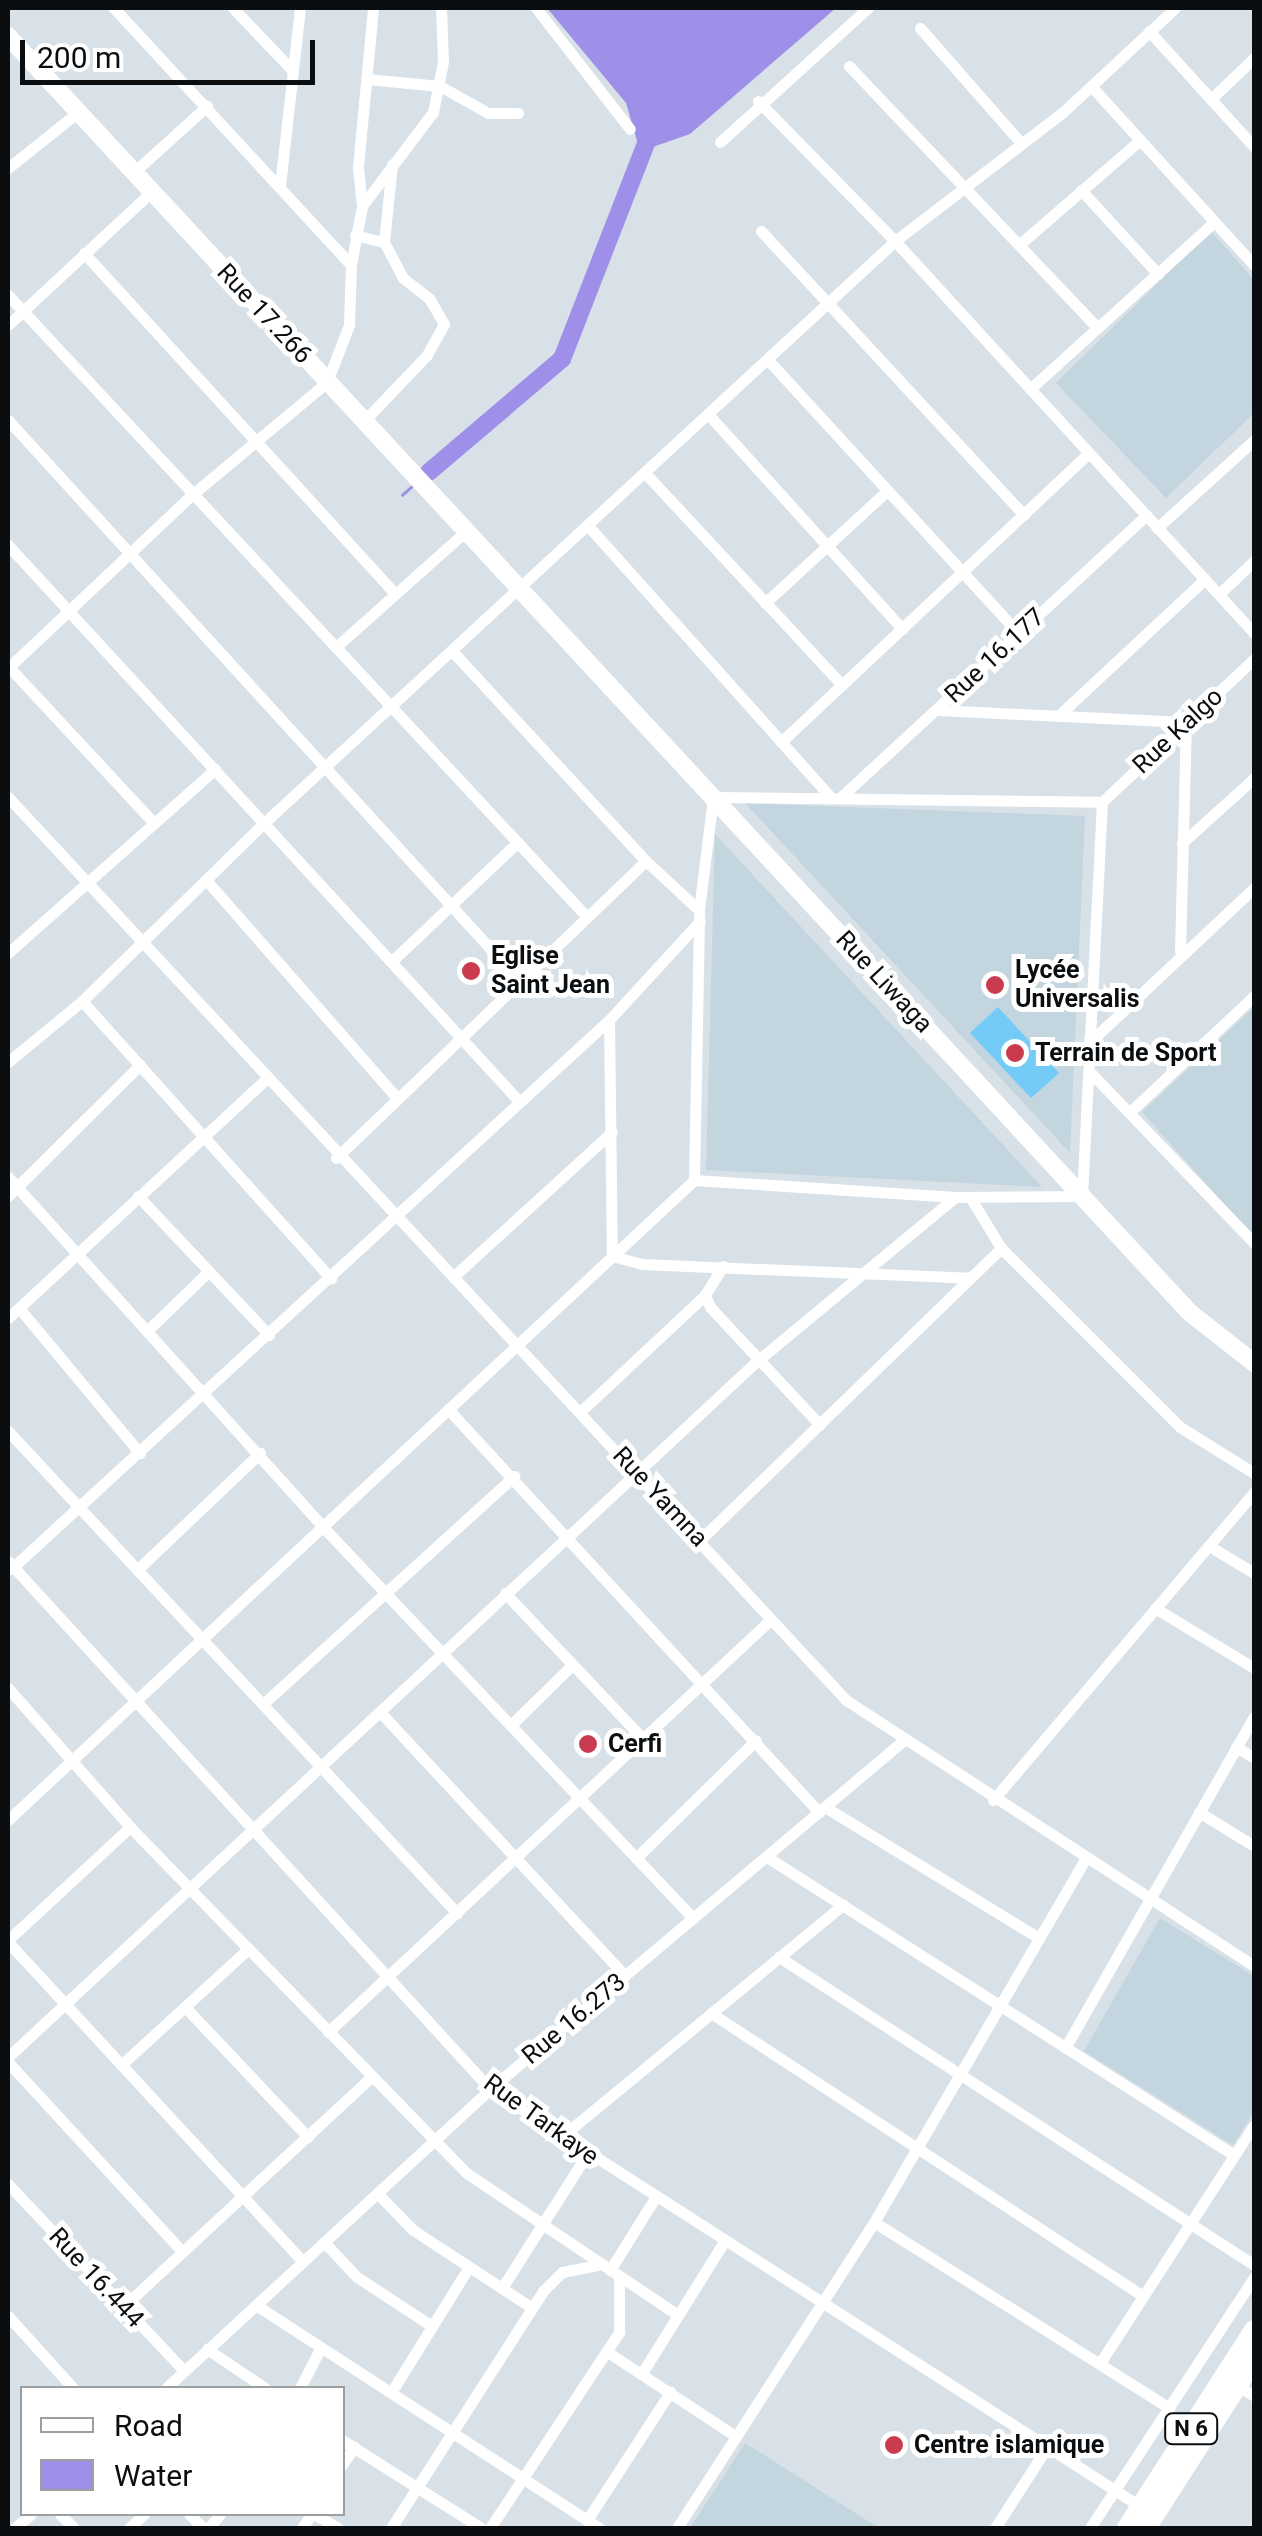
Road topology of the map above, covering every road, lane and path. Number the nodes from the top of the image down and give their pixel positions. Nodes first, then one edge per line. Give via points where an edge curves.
1 (114, 8) edge
2 (233, 8) edge
3 (300, 8) edge
4 (373, 8) edge
5 (440, 8) edge
6 (536, 8) edge
7 (868, 8) edge
8 (1175, 8) edge
9 (920, 28) dead end
10 (1149, 31) junction
11 (8, 36) edge
12 (1254, 58) edge
13 (849, 66) dead end
14 (293, 71) junction
15 (367, 79) junction
16 (440, 86) junction
17 (1090, 86) junction
18 (1211, 99) junction
19 (758, 101) junction
20 (207, 106) junction
21 (77, 113) junction
22 (518, 113) dead end
23 (630, 129) dead end
24 (1140, 140) junction
25 (720, 142) dead end
26 (1022, 144) junction
27 (1254, 147) edge
28 (392, 164) junction
29 (8, 168) edge
30 (133, 173) junction
31 (280, 186) junction
32 (965, 186) junction
33 (1081, 190) junction
34 (151, 192) junction
35 (362, 206) junction
36 (1214, 222) junction
37 (761, 230) dead end
38 (355, 235) junction
39 (895, 241) junction
40 (384, 242) junction
41 (1020, 244) junction
42 (84, 252) junction
43 (351, 265) junction
44 (1254, 265) edge
45 (1158, 274) junction
46 (8, 296) edge
47 (828, 306) junction
48 (22, 311) junction
49 (8, 325) edge
50 (1097, 327) junction
51 (769, 361) junction
52 (327, 382) junction
53 (1030, 389) junction
54 (708, 414) junction
55 (8, 420) edge
56 (363, 422) junction
57 (255, 440) junction
58 (1254, 440) edge
59 (1089, 454) junction
60 (646, 474) junction
61 (886, 491) junction
62 (194, 493) junction
63 (1024, 515) junction
64 (1146, 515) junction
65 (590, 528) junction
66 (1157, 528) junction
67 (465, 532) junction
68 (8, 545) edge
69 (826, 545) junction
70 (130, 552) junction
71 (1254, 561) edge
72 (962, 572) junction
73 (1205, 579) junction
74 (394, 592) junction
75 (521, 592) junction
76 (1218, 594) junction
77 (766, 602) junction
78 (68, 612) junction
79 (902, 629) junction
80 (1254, 633) edge
81 (1018, 634) junction
82 (336, 646) junction
83 (453, 652) junction
84 (1254, 659) edge
85 (8, 667) edge
86 (842, 685) junction
87 (394, 708) junction
88 (938, 710) junction
89 (1058, 716) junction
90 (1186, 722) junction
91 (781, 742) junction
92 (330, 766) junction
93 (215, 768) junction
94 (1254, 778) edge
95 (836, 796) junction
96 (8, 797) edge
97 (713, 797) junction
98 (1102, 802) junction
99 (154, 822) junction
100 (264, 822) junction
101 (518, 842) junction
102 (1182, 843) junction
103 (646, 862) junction
104 (87, 880) junction
105 (208, 881) junction
106 (1254, 889) edge
107 (452, 904) junction
108 (700, 915) junction
109 (586, 916) junction
110 (8, 931) edge
111 (142, 938) junction
112 (18, 943) junction
113 (1180, 952) junction
114 (8, 953) edge
115 (392, 961) junction
116 (519, 980) junction
117 (1254, 996) edge
118 (82, 1001) junction
119 (609, 1020) junction
120 (459, 1034) junction
121 (1092, 1040) junction
122 (8, 1062) edge
123 (140, 1065) junction
124 (1090, 1072) junction
125 (266, 1080) junction
126 (395, 1096) junction
127 (518, 1100) junction
128 (1131, 1111) junction
129 (612, 1132) junction
130 (204, 1136) junction
131 (336, 1158) junction
132 (8, 1176) edge
133 (694, 1180) junction
134 (13, 1192) edge
135 (138, 1196) junction
136 (1082, 1196) junction
137 (956, 1197) junction
138 (970, 1197) junction
139 (395, 1216) junction
140 (1254, 1243) edge
141 (1001, 1248) junction
142 (77, 1251) junction
143 (612, 1256) junction
144 (723, 1266) junction
145 (208, 1271) junction
146 (856, 1274) junction
147 (454, 1277) junction
148 (970, 1278) junction
149 (331, 1279) junction
150 (705, 1294) junction
151 (18, 1308) junction
152 (8, 1318) edge
153 (149, 1330) junction
154 (269, 1336) junction
155 (518, 1344) junction
156 (757, 1360) junction
157 (1254, 1363) edge
158 (207, 1394) junction
159 (448, 1409) junction
160 (580, 1412) junction
161 (820, 1424) junction
162 (8, 1430) edge
163 (140, 1453) junction
164 (260, 1453) junction
165 (1254, 1473) edge
166 (639, 1474) junction
167 (514, 1476) junction
168 (1254, 1492) edge
169 (78, 1508) junction
170 (322, 1526) junction
171 (568, 1534) junction
172 (701, 1539) junction
173 (1209, 1546) junction
174 (9, 1567) edge
175 (136, 1570) junction
176 (1254, 1572) edge
177 (385, 1593) junction
178 (505, 1593) junction
179 (1155, 1608) junction
180 (769, 1621) junction
181 (201, 1639) junction
182 (444, 1650) junction
183 (572, 1666) junction
184 (1254, 1668) edge
185 (705, 1682) junction
186 (8, 1688) edge
187 (136, 1700) junction
188 (264, 1703) junction
189 (380, 1712) junction
190 (1254, 1717) edge
191 (513, 1723) junction
192 (642, 1738) junction
193 (756, 1740) junction
194 (904, 1740) junction
195 (1236, 1747) junction
196 (1254, 1758) edge
197 (72, 1760) junction
198 (320, 1767) junction
199 (581, 1800) junction
200 (993, 1800) junction
201 (822, 1809) junction
202 (1199, 1812) junction
203 (8, 1820) edge
204 (130, 1827) junction
205 (253, 1828) junction
206 (1254, 1846) edge
207 (767, 1857) junction
208 (636, 1858) junction
209 (516, 1859) junction
210 (1085, 1859) junction
211 (190, 1885) junction
212 (1148, 1899) junction
213 (843, 1906) junction
214 (458, 1914) junction
215 (693, 1918) junction
216 (1039, 1938) junction
217 (8, 1941) edge
218 (249, 1948) junction
219 (779, 1957) junction
220 (1254, 1966) edge
221 (625, 1976) junction
222 (388, 1977) junction
223 (65, 2005) junction
224 (1000, 2006) junction
225 (185, 2007) junction
226 (711, 2013) junction
227 (328, 2032) junction
228 (1065, 2048) junction
229 (8, 2059) edge
230 (121, 2065) junction
231 (960, 2074) junction
232 (370, 2077) junction
233 (490, 2090) junction
234 (1254, 2124) edge
235 (308, 2138) junction
236 (560, 2138) junction
237 (434, 2142) junction
238 (917, 2148) junction
239 (587, 2154) junction
240 (1234, 2155) junction
241 (8, 2184) edge
242 (378, 2194) junction
243 (655, 2198) junction
244 (242, 2199) junction
245 (874, 2222) junction
246 (1190, 2223) junction
247 (542, 2228) junction
248 (324, 2242) junction
249 (724, 2242) junction
250 (182, 2251) junction
251 (303, 2262) junction
252 (1254, 2265) edge
253 (469, 2268) junction
254 (609, 2271) junction
255 (1254, 2277) edge
256 (502, 2288) junction
257 (1143, 2296) junction
258 (256, 2304) junction
259 (824, 2304) junction
260 (124, 2306) junction
261 (532, 2308) junction
262 (678, 2315) junction
263 (8, 2316) edge
264 (432, 2326) junction
265 (1254, 2330) edge
266 (321, 2347) junction
267 (207, 2349) junction
268 (606, 2351) junction
269 (1100, 2363) junction
270 (184, 2371) junction
271 (642, 2372) junction
272 (1243, 2378) edge
273 (246, 2384) edge
274 (71, 2386) edge
275 (168, 2386) edge
276 (301, 2386) edge
277 (392, 2392) junction
278 (670, 2392) junction
279 (1169, 2408) junction
280 (454, 2432) junction
281 (734, 2435) junction
282 (348, 2443) edge
283 (1047, 2447) junction
284 (522, 2478) junction
285 (418, 2488) junction
286 (1115, 2491) junction
287 (1141, 2507) junction
288 (587, 2520) junction
289 (998, 2524) edge
290 (391, 2528) edge
291 (481, 2528) edge
292 (490, 2528) edge
293 (600, 2528) edge
294 (677, 2528) edge
295 (1016, 2528) edge
296 (1090, 2528) edge
297 (1127, 2528) edge
298 (1146, 2528) edge

1 - 20 street
2 - 14 street
3 - 14 street
4 - 15 street
5 - 16 street
6 - 23 street
7 - 19 street
8 - 10 street
9 - 26 street
10 - 17 street
10 - 18 street
11 - 21 main road, Rue 17.266
12 - 18 street
13 - 32 street
14 - 31 street
15 - 16 street
15 - 35 street via 356,195
16 - 22 street via 488,113
16 - 28 street via 426,125
17 - 24 street
17 - 26 street
18 - 27 street
19 - 25 street
19 - 39 street
20 - 30 street
20 - 31 street
21 - 29 street
21 - 30 main road, Rue 17.266
24 - 33 street
24 - 36 street
26 - 32 street
28 - 35 street
28 - 40 street
30 - 34 main road, Rue 17.266
31 - 43 street
32 - 39 street
32 - 41 street
33 - 41 street
33 - 45 street
34 - 42 street
34 - 52 main road, Rue 17.266
35 - 38 street
36 - 44 street
36 - 45 street
37 - 47 street
38 - 40 street
38 - 43 street
39 - 47 street
39 - 53 street
40 - 56 street via 404,278 433,302 444,328
41 - 50 street
42 - 48 street
42 - 57 street
43 - 52 street via 349,325
45 - 50 street
46 - 48 street
47 - 51 street
47 - 63 street
48 - 49 street
48 - 62 street
50 - 53 street
51 - 54 street
51 - 61 street
52 - 56 main road, Rue 17.266
52 - 57 street
53 - 59 street
54 - 60 street
54 - 69 street
55 - 70 street
56 - 67 main road, Rue 17.266
57 - 62 street
57 - 74 street
58 - 66 street
59 - 63 street
59 - 64 street
60 - 65 street
60 - 77 street
61 - 69 street
61 - 72 street
62 - 70 street
62 - 82 street
63 - 72 street
64 - 66 street
64 - 81 street, Rue 16.177
65 - 75 street
65 - 91 street
66 - 73 street
67 - 74 street
67 - 75 main road, Rue 17.266
68 - 78 street
69 - 77 street
69 - 79 street
70 - 78 street
70 - 92 street
71 - 76 street
72 - 79 street
72 - 81 street
73 - 76 street
73 - 89 street
74 - 82 street
75 - 83 street
75 - 97 main road, Rue Liwaga
76 - 80 street
77 - 86 street
78 - 85 street
78 - 93 street
79 - 86 street
81 - 88 street, Rue 16.177
82 - 87 street
83 - 87 street
83 - 103 street
84 - 90 street, Rue Kalgo
85 - 99 street
86 - 91 street
87 - 92 street
87 - 101 street
88 - 89 street
88 - 95 street, Rue 16.177
89 - 90 street
90 - 98 street, Rue Kalgo
90 - 102 street
91 - 95 street
92 - 100 street
92 - 107 street
93 - 99 street
93 - 100 street
94 - 102 street
95 - 97 street
95 - 98 street
96 - 104 street, Rue Yamna
97 - 108 street
97 - 136 main road, Rue Liwaga
98 - 121 street
99 - 104 street
100 - 105 street
100 - 115 street
101 - 107 street
101 - 109 street
102 - 113 street
103 - 108 street
103 - 109 street
104 - 111 street, Rue Yamna
104 - 112 street
105 - 111 street
105 - 126 street
106 - 113 street
107 - 115 street
107 - 116 street
108 - 119 street
108 - 133 street
109 - 116 street
110 - 112 street
111 - 118 street
111 - 125 street, Rue Yamna
112 - 114 street
113 - 121 street
115 - 120 street
116 - 120 street
117 - 128 street
118 - 122 street
118 - 123 street
119 - 127 street
119 - 129 street
120 - 126 street
120 - 127 street
121 - 124 street
123 - 130 street
123 - 134 street
124 - 128 street
124 - 136 street
125 - 130 street
125 - 131 street, Rue Yamna
126 - 131 street
127 - 139 street
128 - 140 street
129 - 143 street
129 - 147 street
130 - 135 street
130 - 149 street
131 - 139 street, Rue Yamna
132 - 134 street
133 - 137 street
133 - 143 street
134 - 142 street
135 - 142 street
135 - 145 street
136 - 138 street
136 - 157 main road, Rue Liwaga via 1200,1322
137 - 138 street
137 - 146 street
138 - 141 street
139 - 147 street, Rue Yamna
139 - 149 street
141 - 148 street
141 - 165 street via 1180,1427
142 - 151 street
142 - 153 street
143 - 144 street
143 - 155 street
144 - 146 street
144 - 150 street
145 - 153 street
145 - 154 street
146 - 148 street
146 - 156 street
147 - 155 street, Rue Yamna
148 - 161 street
149 - 154 street
150 - 156 street
150 - 160 street
151 - 152 street
151 - 163 street
153 - 158 street
154 - 158 street
155 - 159 street
155 - 160 street, Rue Yamna
156 - 161 street
156 - 166 street
158 - 163 street
158 - 164 street
159 - 167 street
159 - 170 street
160 - 166 street, Rue Yamna
161 - 172 street
162 - 169 street
163 - 169 street
164 - 170 street
164 - 175 street
166 - 171 street
166 - 172 street, Rue Yamna
167 - 171 street
167 - 177 street
168 - 173 street
169 - 174 street
169 - 175 street
170 - 177 street
170 - 181 street
171 - 178 street
171 - 185 street
172 - 180 street, Rue Yamna
173 - 176 street
173 - 179 street
174 - 187 street, Rue Tarkaye
175 - 181 street
177 - 182 street
177 - 188 street
178 - 182 street
178 - 183 street
179 - 184 street
179 - 200 street
180 - 185 street
180 - 194 street, Rue Yamna via 846,1700
181 - 187 street
181 - 188 street
182 - 189 street
182 - 191 street
183 - 191 street
183 - 192 street
185 - 192 street
185 - 193 street
186 - 197 street
187 - 197 street
187 - 205 street, Rue Tarkaye
188 - 198 street
189 - 198 street
189 - 209 street
190 - 195 street
191 - 199 street
192 - 199 street
193 - 201 street
193 - 208 street
194 - 200 street, Rue Yamna
194 - 201 street, Rue 16.273
195 - 196 street
195 - 202 street
197 - 203 street
197 - 204 street
198 - 205 street
198 - 214 street
199 - 208 street
199 - 209 street
200 - 210 street, Rue Yamna
201 - 207 street, Rue 16.273
201 - 216 street
202 - 206 street
202 - 212 street
204 - 211 street
204 - 217 street
205 - 211 street
205 - 222 street, Rue Tarkaye
207 - 213 street
207 - 215 street, Rue 16.273
208 - 215 street
209 - 214 street
209 - 221 street
210 - 212 street, Rue Yamna
210 - 216 street
211 - 218 street
211 - 223 street
212 - 220 street, Rue Yamna
212 - 228 street
213 - 219 street
213 - 224 street
214 - 222 street
215 - 221 street, Rue 16.273
216 - 224 street
217 - 223 street
218 - 225 street
218 - 227 street
219 - 226 street
219 - 231 street
221 - 233 street, Rue 16.273
222 - 227 street
222 - 233 street, Rue Tarkaye
223 - 229 street
223 - 230 street
224 - 228 street
224 - 231 street
225 - 230 street
225 - 235 street
226 - 236 street
226 - 238 street
227 - 232 street
228 - 240 street
229 - 250 street
230 - 244 street
231 - 238 street
231 - 246 street
232 - 235 street
232 - 237 street
233 - 236 street, Rue Tarkaye
233 - 237 street, Rue 16.273
234 - 240 street
235 - 244 street
236 - 239 street, Rue Tarkaye
237 - 242 street, Rue 16.273
237 - 247 street
238 - 245 street
238 - 257 street
239 - 243 street, Rue Tarkaye
239 - 247 street
240 - 246 street
241 - 260 street, Rue 16.444
242 - 248 street, Rue 16.273
242 - 253 street via 413,2230
243 - 249 street, Rue Tarkaye
243 - 254 street
244 - 250 street
244 - 251 street
245 - 259 street
245 - 269 street
246 - 252 street
246 - 257 street
247 - 254 street
247 - 256 street
248 - 251 street, Rue 16.273
248 - 264 street via 362,2280
249 - 259 street, Rue Tarkaye
249 - 262 street
250 - 260 street
251 - 258 street, Rue 16.273
253 - 256 street
253 - 264 street
254 - 261 street via 562,2272
254 - 262 street
254 - 268 street via 622,2325
255 - 279 street
256 - 261 street
257 - 269 street
258 - 266 street
258 - 267 street, Rue 16.273
259 - 281 street
259 - 283 street, Rue Tarkaye
260 - 270 street, Rue 16.444
261 - 280 street
262 - 271 street
263 - 274 street
264 - 277 street
265 - 272 main road, N 6
266 - 276 street
266 - 277 street
267 - 270 street, Rue 16.273
267 - 273 street
268 - 271 street
268 - 284 street
269 - 279 street
270 - 275 street, Rue 16.273
271 - 278 street
272 - 287 main road, N 6
272 - 298 main road, N 6
277 - 280 street
278 - 281 street
278 - 288 street
279 - 286 street
280 - 284 street
280 - 285 street
281 - 294 street
282 - 285 street
283 - 286 street, Rue Tarkaye
283 - 289 street
284 - 288 street
284 - 292 street
285 - 290 street
285 - 291 street
286 - 287 street, Rue Tarkaye
286 - 296 street
287 - 297 main road, N 6
288 - 293 street
289 - 295 street

